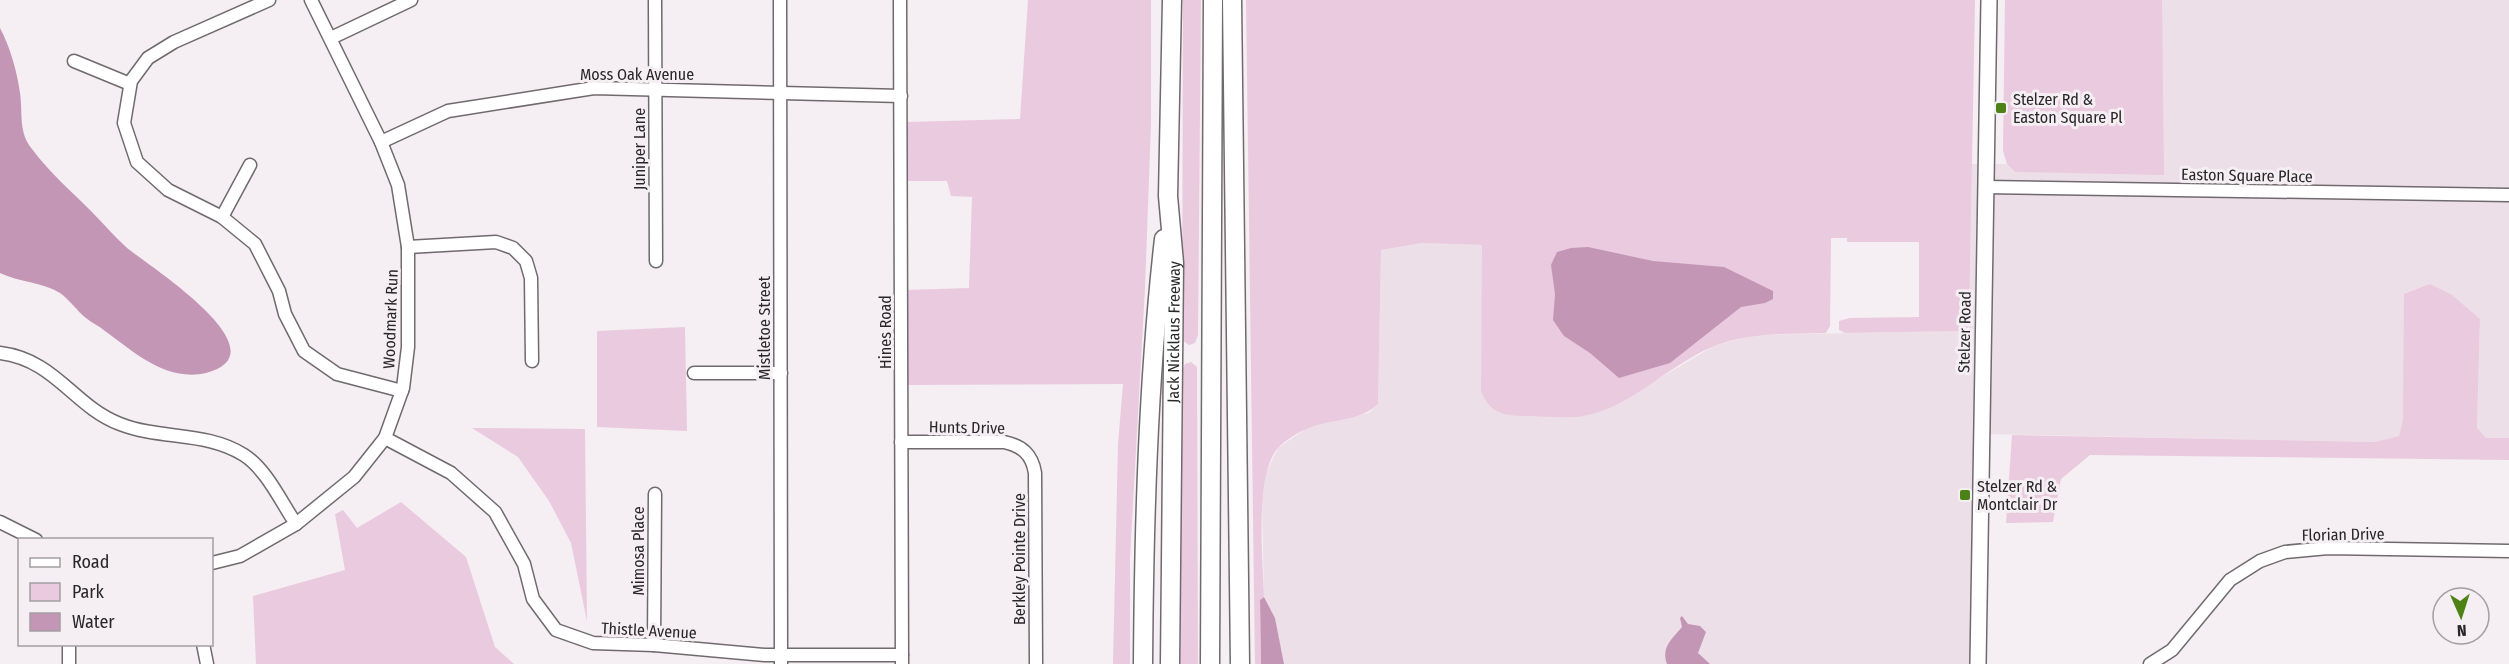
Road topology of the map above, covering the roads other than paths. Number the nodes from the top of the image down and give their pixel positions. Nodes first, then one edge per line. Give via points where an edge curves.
1 (269, 0) edge
2 (311, 0) edge
3 (411, 0) edge
4 (655, 0) edge
5 (780, 0) edge
6 (900, 0) edge
7 (1172, 0) edge
8 (1213, 0) edge
9 (1232, 0) edge
10 (1989, 0) edge
11 (331, 38) junction
12 (74, 62) dead end
13 (130, 84) junction
14 (655, 89) junction
15 (780, 92) junction
16 (901, 96) junction
17 (381, 142) junction
18 (250, 165) dead end
19 (1985, 187) junction
20 (2509, 195) edge
21 (1168, 196) junction
22 (222, 217) junction
23 (408, 247) junction
24 (656, 261) dead end
25 (0, 353) edge
26 (532, 361) dead end
27 (694, 373) dead end
28 (781, 373) junction
29 (402, 391) junction
30 (385, 438) junction
31 (901, 442) junction
32 (1029, 454) joint
33 (655, 494) dead end
34 (0, 522) edge
35 (296, 524) junction
36 (32, 538) edge
37 (2509, 551) edge
38 (213, 563) edge
39 (654, 645) junction
40 (69, 646) edge
41 (203, 646) edge
42 (902, 659) edge
43 (781, 660) edge
44 (69, 664) edge
45 (207, 664) edge
46 (1036, 664) edge
47 (1143, 664) edge
48 (1170, 664) edge
49 (1210, 664) edge
50 (1240, 664) edge
51 (1978, 664) edge
52 (2150, 664) edge

1 - 13 street via 174,42 148,58
2 - 11 street, Woodmark Run
3 - 11 street
4 - 14 street, Juniper Lane
5 - 15 street, Mistletoe Street
6 - 16 street, Hines Road
7 - 21 highway, Jack Nicklaus Freeway
8 - 49 highway
9 - 50 highway
10 - 19 main road, Stelzer Road
11 - 17 street, Woodmark Run
12 - 13 street
13 - 22 street via 124,123 137,162 168,190
14 - 15 street, Moss Oak Avenue
14 - 17 street, Moss Oak Avenue via 594,88 448,111
14 - 24 street, Juniper Lane
15 - 16 street, Moss Oak Avenue
15 - 28 street, Mistletoe Street
16 - 31 street, Hines Road
17 - 23 street, Woodmark Run via 398,185
18 - 22 street
19 - 20 street, Easton Square Place
19 - 51 main road, Stelzer Road
21 - 47 highway via 1151,366
21 - 48 highway, Jack Nicklaus Freeway via 1174,263
22 - 29 street via 255,244 304,351 337,374
23 - 26 street via 496,242 513,248 526,261 531,278
23 - 29 street, Woodmark Run via 408,347
25 - 35 street via 41,366 120,424 168,436 223,443 246,456 265,476
27 - 28 street
28 - 43 street, Mistletoe Street
29 - 30 street, Woodmark Run
30 - 35 street, Woodmark Run via 354,477
30 - 39 street, Thistle Avenue via 451,473 495,512 524,564 533,599 556,630 593,643
31 - 32 street, Hunts Drive via 1004,442
31 - 42 street, Hines Road
32 - 46 street, Berkley Pointe Drive via 1035,473
33 - 39 street, Mimosa Place
34 - 36 street
35 - 38 street, Woodmark Run via 240,556
37 - 52 street, Florian Drive via 2328,548 2285,552 2260,561 2230,580 2172,650
39 - 43 street, Thistle Avenue
40 - 44 street
41 - 45 street
42 - 43 street, Thistle Avenue

